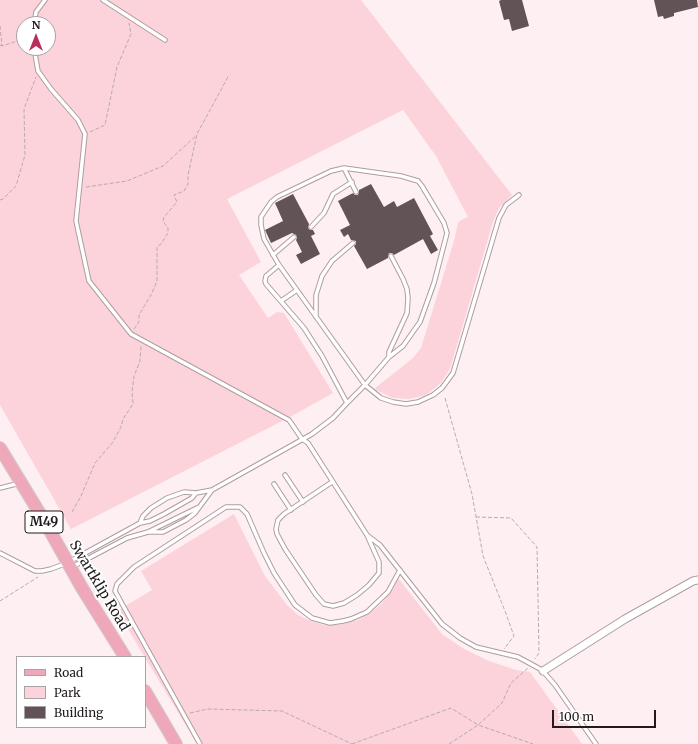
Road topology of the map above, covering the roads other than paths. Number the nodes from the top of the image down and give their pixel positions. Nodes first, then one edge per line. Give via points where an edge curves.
1 (45, 0) edge
2 (103, 0) edge
3 (35, 16) edge
4 (165, 40) dead end
5 (35, 56) edge
6 (344, 168) junction
7 (352, 182) junction
8 (356, 192) dead end
9 (519, 194) dead end
10 (311, 227) dead end
11 (294, 237) dead end
12 (353, 243) dead end
13 (273, 255) junction
14 (391, 256) dead end
15 (279, 265) junction
16 (297, 290) junction
17 (281, 301) junction
18 (316, 318) junction
19 (389, 357) junction
20 (365, 385) junction
21 (347, 403) junction
22 (302, 439) junction
23 (0, 448) edge
24 (285, 475) dead end
25 (21, 482) junction
26 (332, 482) junction
27 (274, 484) dead end
28 (0, 488) edge
29 (212, 490) junction
30 (196, 492) junction
31 (303, 502) junction
32 (199, 507) junction
33 (291, 510) junction
34 (140, 523) junction
35 (148, 532) junction
36 (367, 535) junction
37 (0, 553) edge
38 (68, 565) junction
39 (400, 570) junction
40 (698, 580) edge
41 (124, 656) edge
42 (543, 671) junction
43 (146, 693) edge
44 (176, 744) edge
45 (200, 744) edge
46 (596, 744) edge

1 - 3 lane
2 - 4 lane
5 - 22 lane via 38,71 78,120 85,134 76,221 88,281 131,334 289,420
6 - 7 lane
6 - 13 lane via 325,174 271,202 261,217 261,226 264,239
6 - 19 lane via 418,181 446,228 447,236 434,283 420,322 402,346
7 - 8 lane
7 - 10 lane via 333,194 324,213
9 - 20 lane via 506,205 498,218 455,368 446,384 429,398 406,404 381,398
11 - 13 lane
12 - 18 lane via 332,261 322,276 316,295
13 - 15 lane
14 - 19 lane via 407,289 408,298 407,313
15 - 16 lane
15 - 17 lane via 266,276 265,281
16 - 17 lane
16 - 18 lane
17 - 21 lane via 304,328
18 - 20 lane
19 - 20 lane
20 - 21 lane
21 - 22 lane via 319,428
22 - 26 lane via 308,444
22 - 29 lane
23 - 25 main road, Swartklip Road / M49
24 - 31 lane
25 - 28 lane
25 - 38 main road, Swartklip Road / M49
26 - 31 lane
26 - 36 lane
27 - 33 lane
29 - 30 lane
29 - 32 lane
30 - 34 lane via 192,498 164,514
30 - 34 lane via 184,492 167,498 151,508
31 - 33 lane
32 - 35 lane
32 - 35 lane via 192,516 175,526 158,533
33 - 36 lane via 278,520 277,534 320,601 329,606 344,603 369,586 379,573 379,562
34 - 38 lane
35 - 38 lane via 127,538
36 - 39 lane via 380,545
37 - 38 lane via 35,571
38 - 41 main road, Swartklip Road / M49
39 - 42 lane via 442,624 460,638 476,647 518,657
39 - 45 lane via 388,592 367,612 352,619 330,623 312,618 296,604 274,573 247,514 240,507 226,507 134,567 117,584 115,591
40 - 42 street via 625,619
42 - 46 lane
43 - 44 main road

